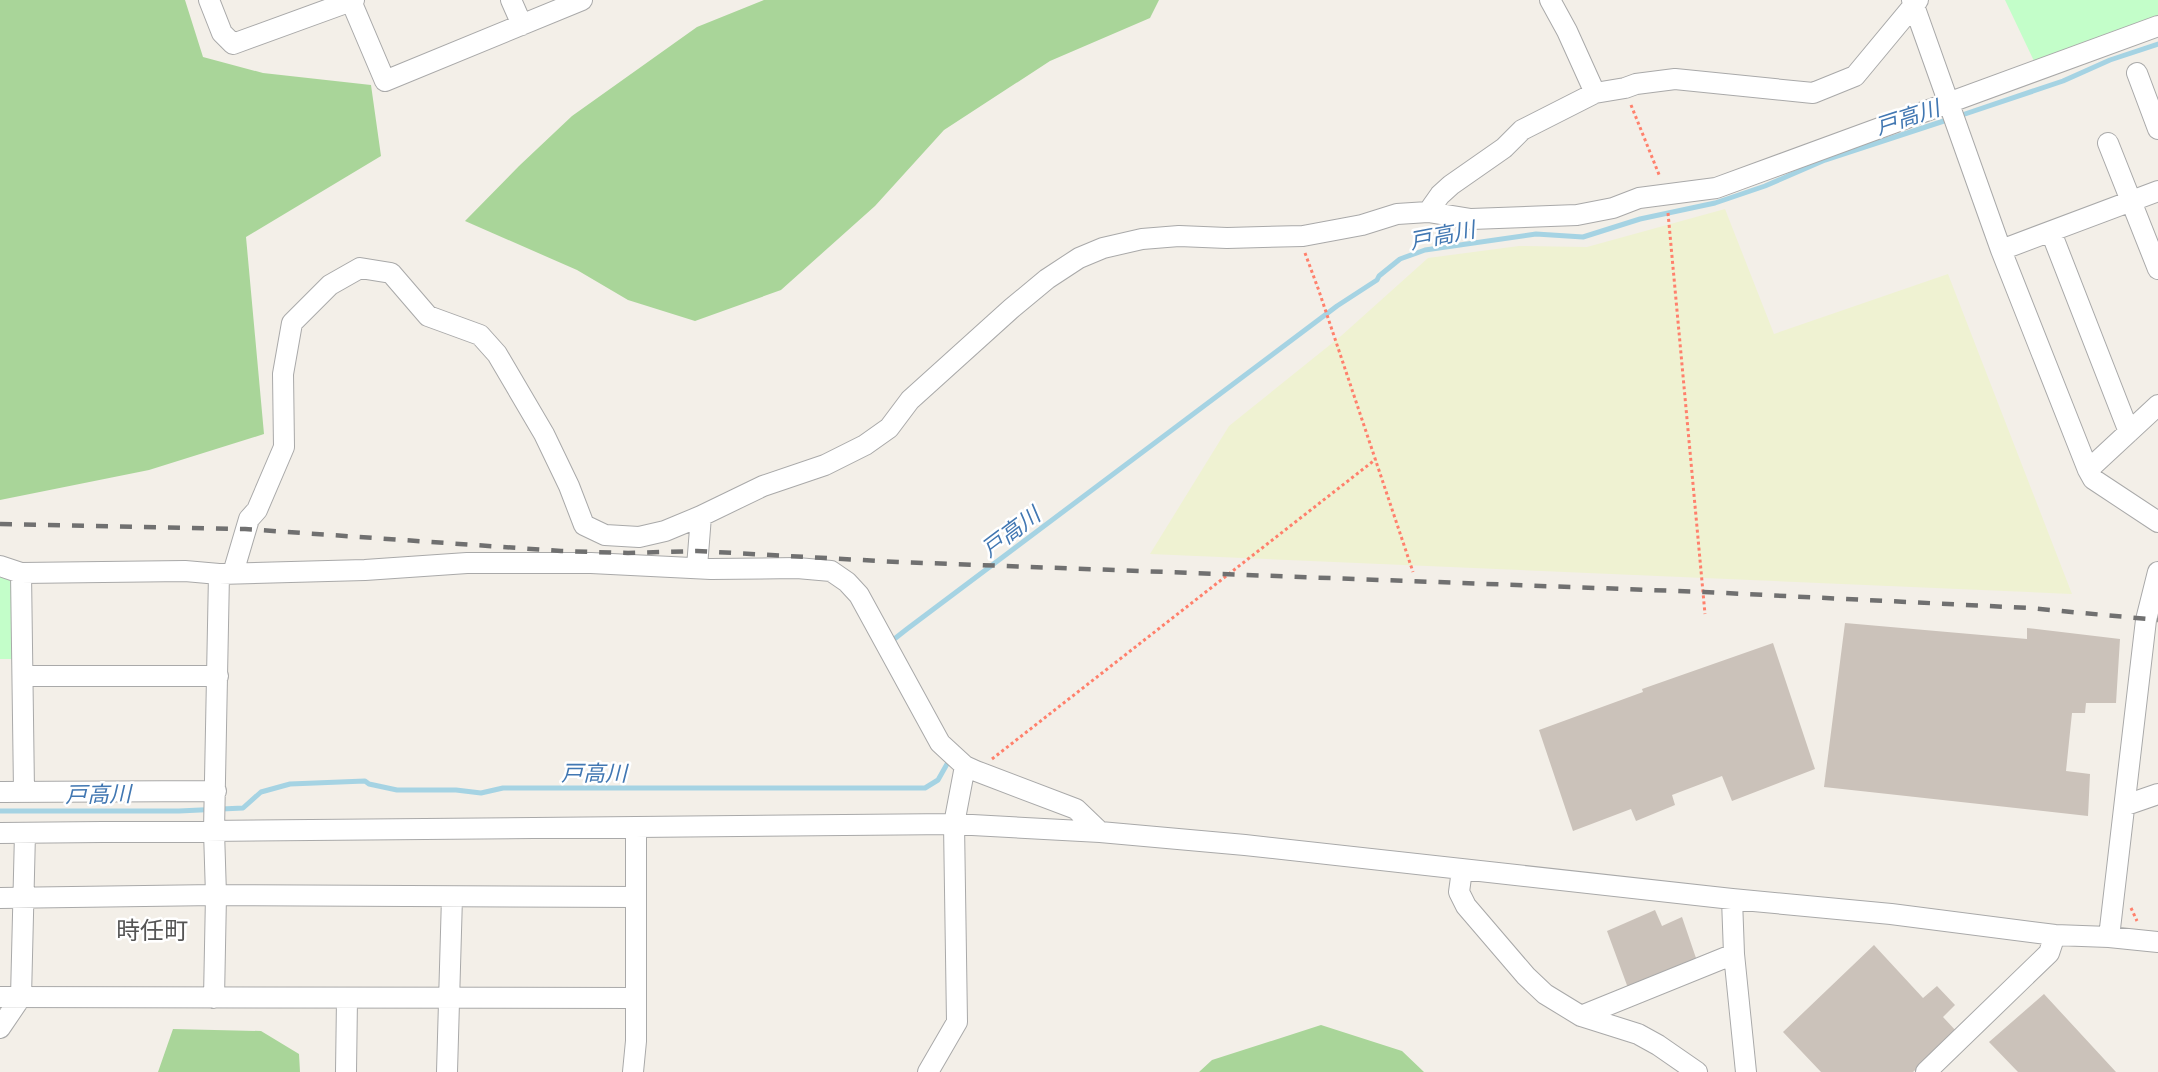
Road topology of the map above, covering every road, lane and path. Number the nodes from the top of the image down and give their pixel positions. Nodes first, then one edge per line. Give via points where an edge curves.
1 (209, 0) edge
2 (511, 0) edge
3 (582, 0) edge
4 (1550, 0) edge
5 (352, 1) edge
6 (1914, 2) edge
7 (522, 25) junction
8 (2158, 26) edge
9 (2136, 73) dead end
10 (1625, 88) junction
11 (1595, 93) junction
12 (1949, 102) junction
13 (2158, 129) edge
14 (2108, 143) dead end
15 (2158, 191) edge
16 (1666, 194) junction
17 (2131, 201) junction
18 (1428, 212) junction
19 (2051, 232) junction
20 (1303, 237) junction
21 (2001, 250) junction
22 (2158, 269) edge
23 (2158, 405) edge
24 (2129, 432) junction
25 (1376, 459) junction
26 (2088, 470) junction
27 (701, 516) junction
28 (2158, 522) edge
29 (0, 566) edge
30 (697, 567) junction
31 (1413, 572) dead end
32 (2158, 572) edge
33 (21, 573) junction
34 (226, 574) junction
35 (1705, 614) dead end
36 (23, 676) junction
37 (218, 676) junction
38 (970, 769) junction
39 (24, 791) junction
40 (216, 791) junction
41 (0, 792) edge
42 (2158, 794) edge
43 (2126, 805) junction
44 (954, 824) junction
45 (636, 828) junction
46 (214, 831) junction
47 (1100, 832) junction
48 (0, 833) edge
49 (25, 833) junction
50 (1462, 870) junction
51 (216, 895) junction
52 (452, 897) junction
53 (636, 897) junction
54 (0, 898) edge
55 (22, 898) junction
56 (1732, 899) junction
57 (2055, 935) junction
58 (2109, 937) junction
59 (2158, 942) edge
60 (1734, 954) junction
61 (0, 997) edge
62 (21, 997) junction
63 (214, 998) junction
64 (636, 998) junction
65 (347, 999) junction
66 (450, 999) junction
67 (1581, 1016) junction
68 (0, 1028) edge
69 (346, 1072) edge
70 (447, 1072) edge
71 (633, 1072) edge
72 (928, 1072) edge
73 (1698, 1072) edge
74 (1746, 1072) edge
75 (1926, 1072) edge

1 - 5 street via 222,33 233,44
2 - 7 street
3 - 7 street
4 - 11 street
5 - 7 street via 385,81
6 - 10 street via 1855,76 1814,93 1675,80
6 - 12 street
8 - 12 street
9 - 13 street
10 - 11 street
10 - 16 path
11 - 18 street via 1522,130 1504,148 1451,185
12 - 16 street via 1738,181
12 - 21 street
14 - 17 street
15 - 17 street
16 - 18 street via 1613,208 1546,218 1471,219
16 - 35 path
17 - 19 street
17 - 22 street
18 - 20 street via 1397,214
19 - 21 street
19 - 24 street
20 - 25 path via 1305,255
20 - 27 street via 1142,239 1079,258 1012,308 910,400 889,428 865,446 825,465 763,486
21 - 26 street
23 - 24 street
24 - 26 street
25 - 31 path
25 - 38 path
26 - 28 street via 2093,479
27 - 30 street
27 - 34 street via 639,537 605,535 584,525 544,434 497,354 480,335 428,316 391,273 360,268 330,285 292,323 283,374 284,447
29 - 33 street
30 - 34 street via 467,563
30 - 38 street via 831,571 847,582 859,595 940,743
32 - 43 street via 2146,620
33 - 34 street
33 - 36 street
34 - 37 street
36 - 37 street
36 - 39 street
37 - 40 street
38 - 44 street
38 - 47 street via 1076,809
39 - 40 street
39 - 41 street
40 - 46 street
42 - 43 street
43 - 58 street
44 - 45 street
44 - 47 street
44 - 72 street via 957,1022
45 - 46 street
45 - 53 street
46 - 49 street
46 - 51 street
47 - 50 street
48 - 49 street
49 - 55 street
50 - 56 street
50 - 67 street via 1459,892 1466,906 1526,976 1545,994
51 - 52 street
51 - 55 street
51 - 63 street
52 - 53 street
52 - 66 street
53 - 64 street
54 - 55 street
55 - 62 street
56 - 57 street
56 - 60 street
57 - 58 street
57 - 75 street via 2049,953
58 - 59 street
60 - 67 street
60 - 74 street
61 - 62 street
62 - 63 street
62 - 68 street
63 - 65 street
64 - 66 street
64 - 71 street
65 - 66 street
65 - 69 street
66 - 70 street
67 - 73 street via 1638,1034

